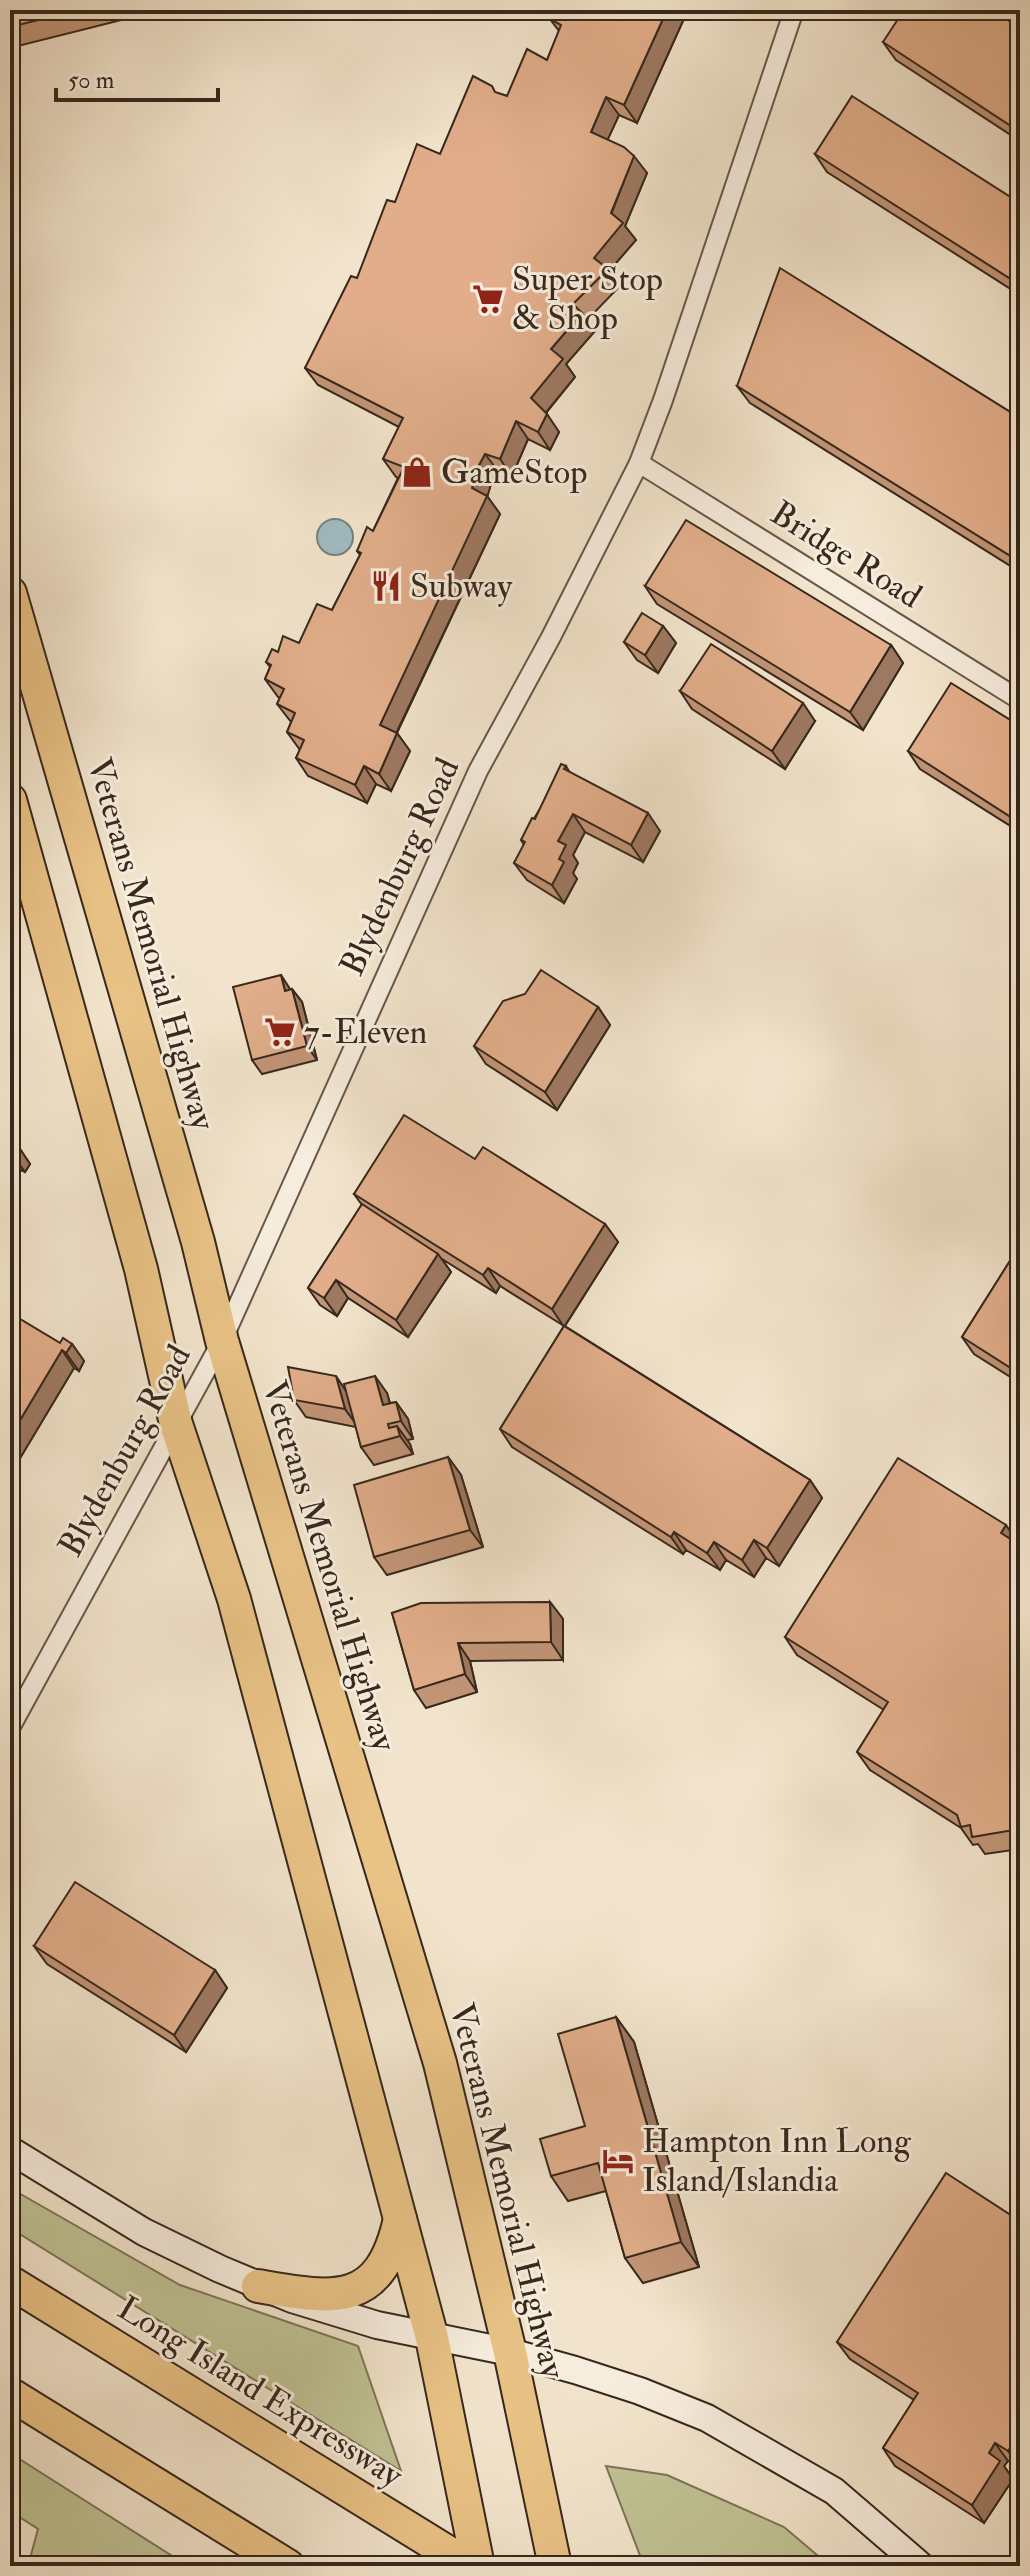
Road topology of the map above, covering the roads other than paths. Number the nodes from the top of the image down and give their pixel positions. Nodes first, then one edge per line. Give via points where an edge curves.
1 (794, 10) edge
2 (639, 463) junction
3 (10, 593) edge
4 (1020, 700) edge
5 (10, 800) edge
6 (222, 1341) junction
7 (176, 1424) junction
8 (10, 1728) edge
9 (10, 2150) edge
10 (400, 2219) junction
11 (10, 2282) edge
12 (258, 2286) junction
13 (432, 2338) junction
14 (510, 2352) junction
15 (10, 2394) edge
16 (288, 2566) edge
17 (470, 2566) edge
18 (478, 2566) edge
19 (555, 2566) edge
20 (921, 2566) edge

1 - 2 street, Blydenburg Road
2 - 4 street, Bridge Road
2 - 6 street, Blydenburg Road via 478,771
3 - 6 highway, Veterans Memorial Highway
5 - 7 highway via 141,1269
6 - 7 street, Blydenburg Road
6 - 14 highway, Veterans Memorial Highway via 440,2063
7 - 8 street, Blydenburg Road
7 - 10 highway via 234,1599
9 - 12 main road via 144,2232
10 - 12 highway via 391,2254 366,2284 329,2295
10 - 13 highway
11 - 17 highway, Long Island Expressway
12 - 13 main road via 326,2311
13 - 14 main road
13 - 18 highway
14 - 19 highway, Veterans Memorial Highway
14 - 20 main road via 640,2391 707,2418 834,2491
15 - 16 highway

